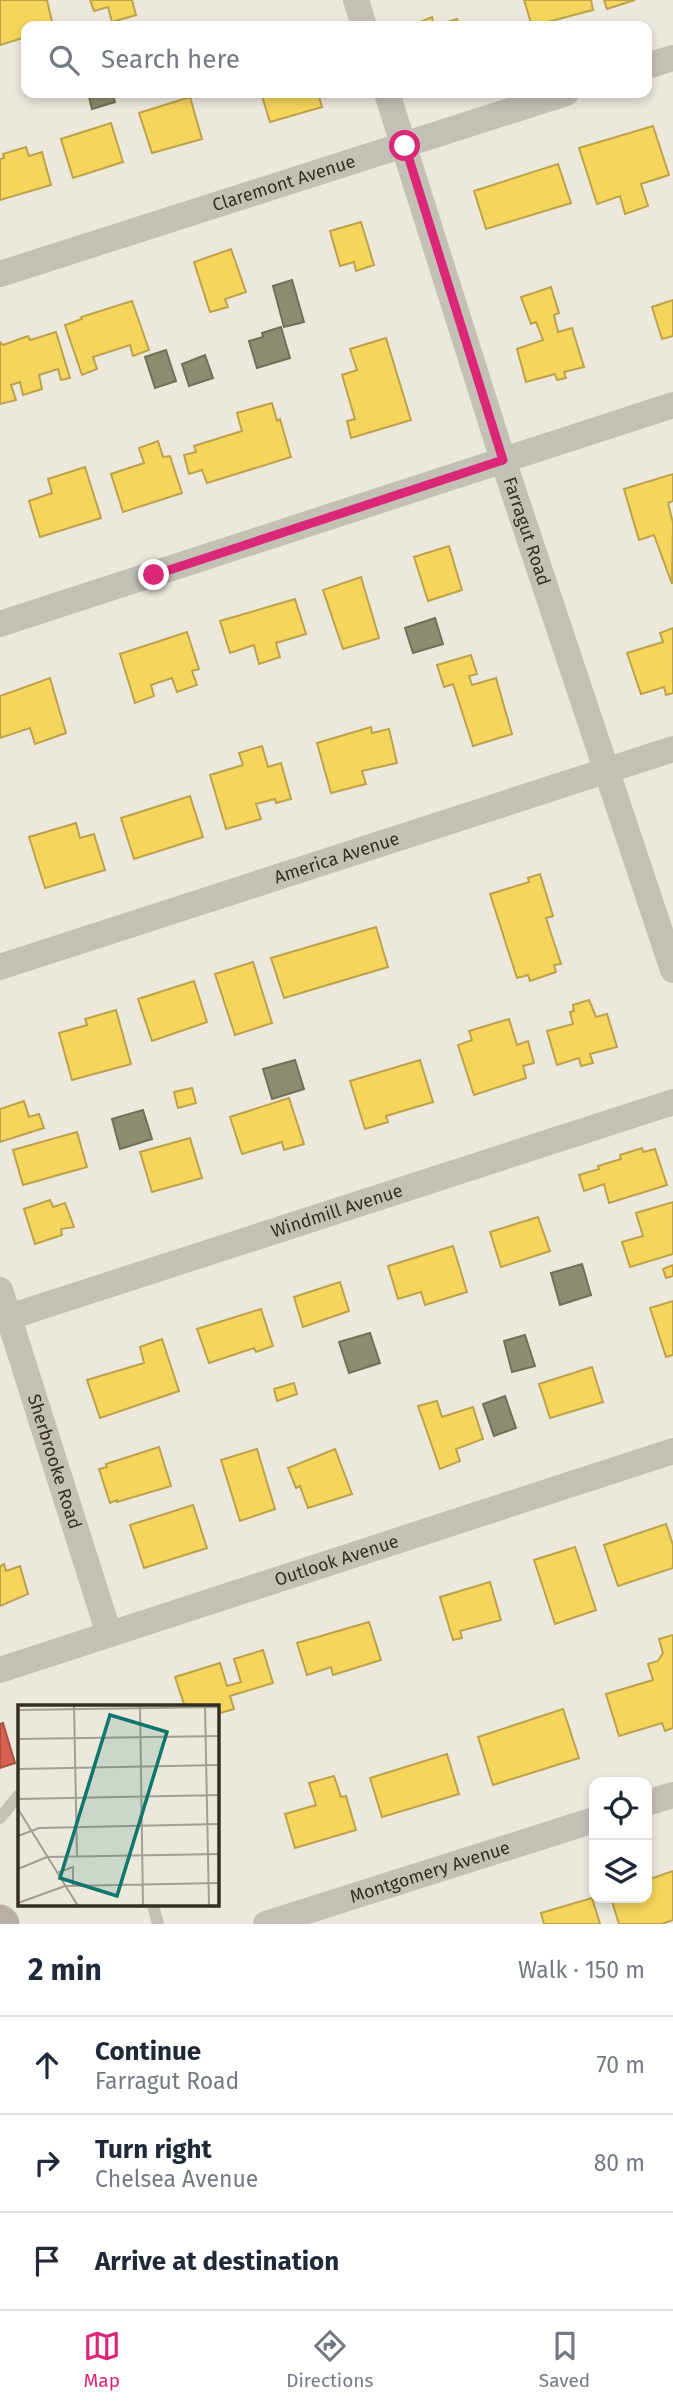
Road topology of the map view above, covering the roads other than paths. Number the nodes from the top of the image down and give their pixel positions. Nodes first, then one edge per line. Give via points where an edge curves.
1 (356, 0) edge
2 (363, 21) edge
3 (673, 58) edge
4 (652, 64) edge
5 (389, 98) edge
6 (551, 98) edge
7 (405, 146) junction
8 (0, 274) edge
9 (673, 405) edge
10 (503, 460) junction
11 (0, 624) edge
12 (673, 749) edge
13 (605, 770) junction
14 (0, 967) edge
15 (673, 970) edge
16 (673, 1102) edge
17 (0, 1290) edge
18 (4, 1318) edge
19 (673, 1451) edge
20 (109, 1634) junction
21 (0, 1670) edge
22 (673, 1795) edge
23 (18, 1796) edge
24 (652, 1802) edge
25 (0, 1818) edge
26 (589, 1822) edge
27 (153, 1906) edge
28 (158, 1924) edge
29 (266, 1924) edge

1 - 2 street
3 - 4 street
5 - 7 street, Farragut Road
6 - 7 street, Claremont Avenue
7 - 8 street, Claremont Avenue
7 - 10 street, Farragut Road
9 - 10 street
10 - 11 street
10 - 13 street, Farragut Road
12 - 13 street, America Avenue
13 - 14 street, America Avenue
13 - 15 street, Farragut Road
16 - 18 street, Windmill Avenue
17 - 18 street, Sherbrooke Road
18 - 20 street, Sherbrooke Road
19 - 20 street, Outlook Avenue
20 - 21 street, Outlook Avenue
22 - 24 street
23 - 25 lane
26 - 29 street, Montgomery Avenue
27 - 28 lane

